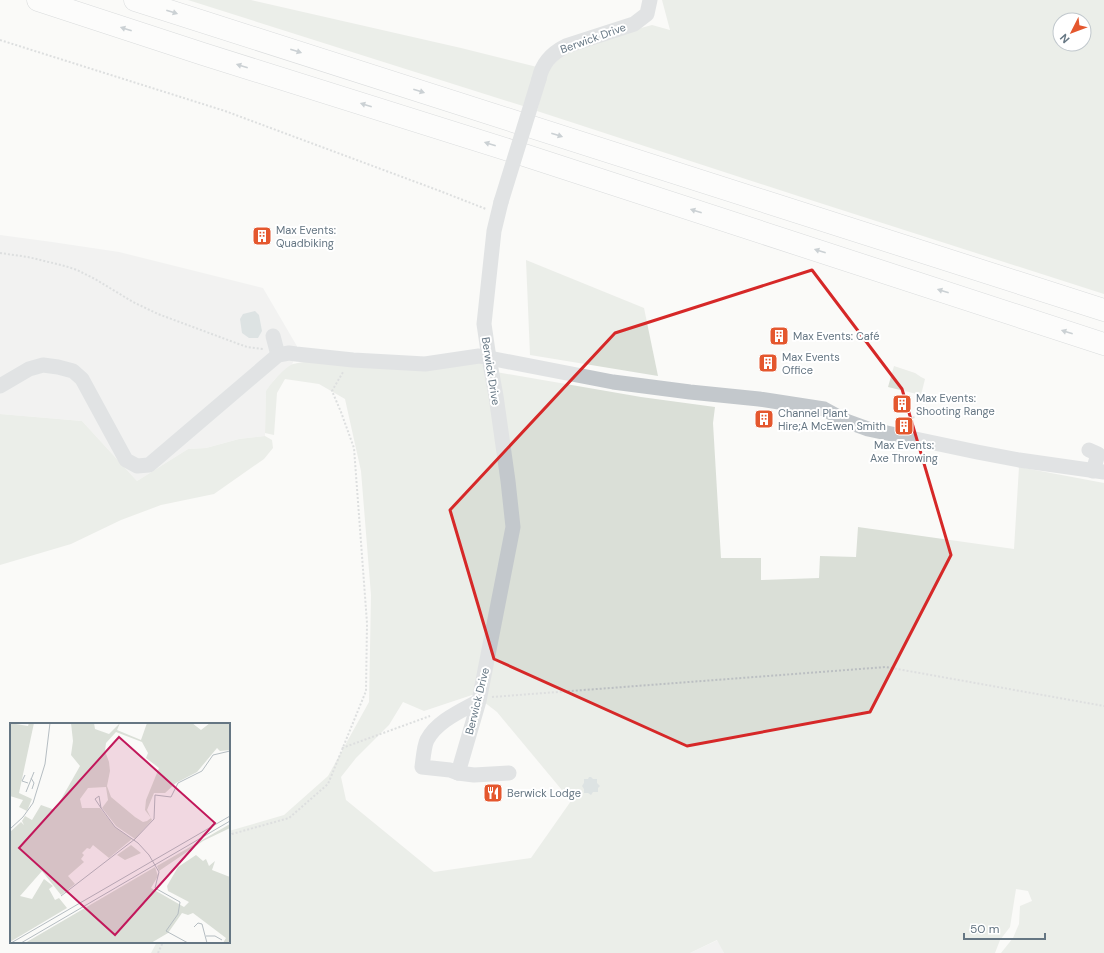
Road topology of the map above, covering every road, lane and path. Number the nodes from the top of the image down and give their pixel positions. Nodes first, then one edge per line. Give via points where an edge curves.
1 (38, 0) edge
2 (135, 0) edge
3 (650, 0) edge
4 (0, 40) edge
5 (499, 208) junction
6 (0, 252) edge
7 (1104, 310) edge
8 (1104, 344) edge
9 (276, 346) junction
10 (489, 358) junction
11 (345, 359) junction
12 (0, 386) edge
13 (1089, 450) dead end
14 (1098, 472) edge
15 (479, 699) junction
16 (1104, 706) edge
17 (435, 714) dead end
18 (342, 748) junction
19 (458, 773) junction
20 (509, 773) dead end
21 (230, 836) edge
22 (163, 943) edge
23 (158, 953) edge

8 -> 1 highway
2 -> 7 highway
3 - 5 street, Berwick Drive, bridge via 646,14 634,24 566,46 551,55 544,64
4 - 5 path via 225,111 440,191
5 - 10 street, Berwick Drive via 494,231 484,324
6 - 9 path via 77,270 158,314 236,344 268,350
9 - 11 street via 289,353
9 - 12 street via 149,465 137,466 126,460 82,379 73,371 43,365
10 - 11 street via 479,356 425,364
10 - 14 street via 612,382 824,409 868,429 1012,459
10 - 15 street, Berwick Drive via 513,527
11 - 18 path via 344,370 332,391 354,448 367,623 366,691
13 - 14 street via 1098,454
15 - 16 path via 886,667
15 - 19 street, Berwick Drive
15 - 19 street via 438,726 427,740 422,767
17 - 18 path
18 - 21 path via 328,784 289,818
19 - 20 street
22 - 23 path

